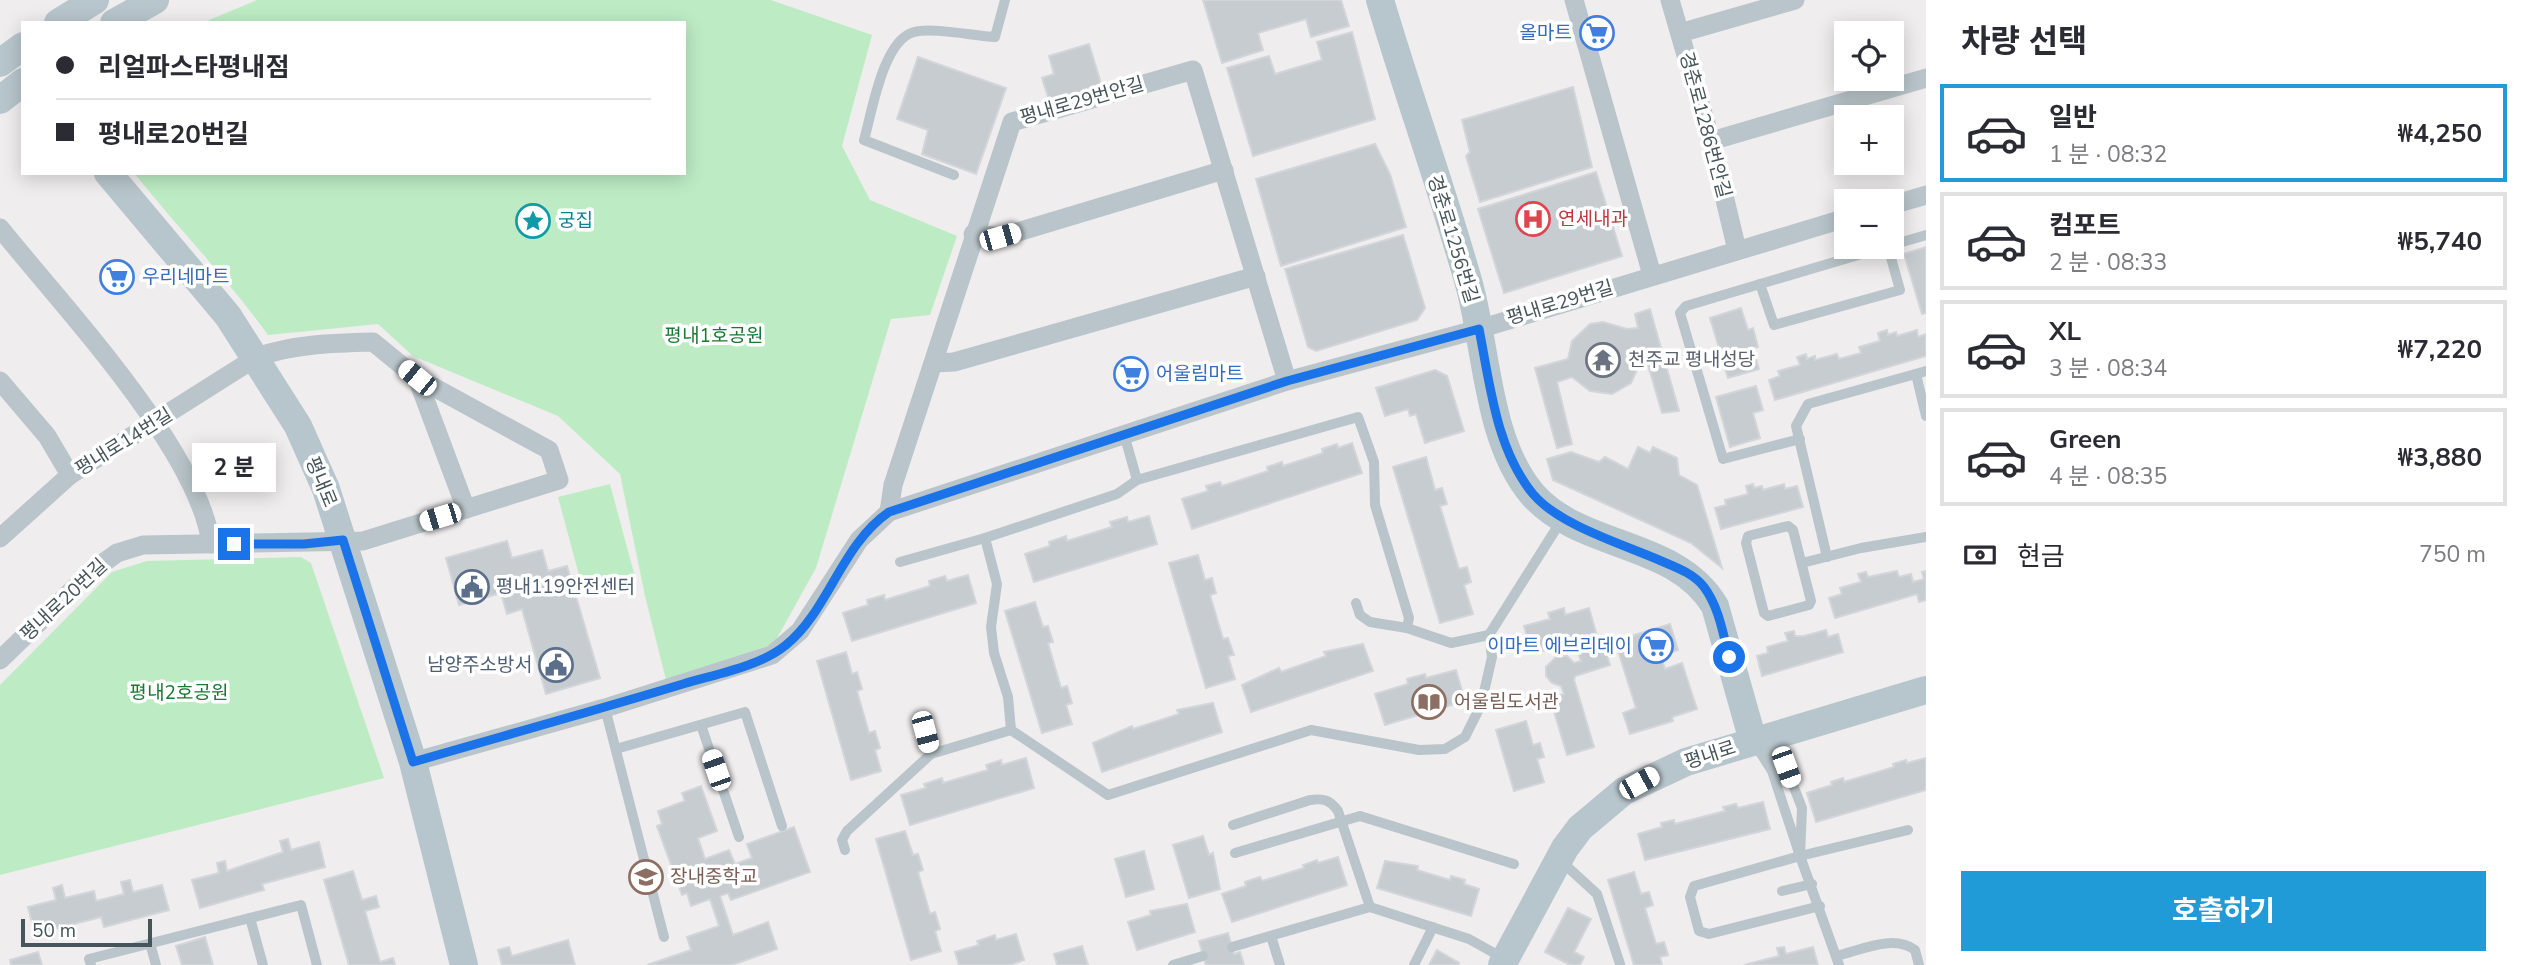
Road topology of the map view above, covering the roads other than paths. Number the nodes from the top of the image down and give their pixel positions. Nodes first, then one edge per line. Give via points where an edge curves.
1 (95, 0) edge
2 (155, 0) edge
3 (1005, 0) edge
4 (1380, 0) edge
5 (1574, 0) edge
6 (1670, 0) edge
7 (1795, 0) edge
8 (61, 21) edge
9 (118, 21) edge
10 (1680, 33) junction
11 (1926, 78) edge
12 (21, 84) edge
13 (0, 100) edge
14 (1711, 141) junction
15 (1224, 170) junction
16 (110, 175) edge
17 (954, 175) dead end
18 (1926, 195) edge
19 (1904, 201) edge
20 (1834, 222) edge
21 (0, 228) edge
22 (973, 234) junction
23 (1926, 235) edge
24 (1904, 241) edge
25 (1737, 250) junction
26 (1844, 259) edge
27 (1892, 259) edge
28 (1652, 275) junction
29 (1256, 276) junction
30 (1760, 284) junction
31 (1479, 329) junction
32 (257, 357) junction
33 (934, 363) junction
34 (1921, 373) edge
35 (417, 378) junction
36 (0, 381) edge
37 (1287, 381) junction
38 (1926, 416) edge
39 (155, 423) junction
40 (1124, 434) junction
41 (1800, 439) junction
42 (70, 475) junction
43 (1137, 480) junction
44 (466, 509) junction
45 (889, 512) junction
46 (1562, 518) junction
47 (1926, 537) edge
48 (0, 538) edge
49 (985, 538) junction
50 (343, 540) junction
51 (211, 544) junction
52 (1827, 557) junction
53 (900, 562) dead end
54 (1802, 563) junction
55 (1356, 603) dead end
56 (1406, 628) junction
57 (1489, 635) junction
58 (0, 660) edge
59 (1926, 690) edge
60 (605, 708) junction
61 (701, 725) junction
62 (1011, 730) junction
63 (925, 732) dead end
64 (1753, 741) junction
65 (616, 749) junction
66 (931, 754) junction
67 (413, 762) junction
68 (1342, 820) junction
69 (1233, 825) dead end
70 (782, 826) dead end
71 (1908, 830) dead end
72 (739, 837) dead end
73 (845, 850) dead end
74 (1236, 853) dead end
75 (1800, 856) junction
76 (1558, 859) junction
77 (1514, 864) dead end
78 (1812, 884) junction
79 (1782, 891) dead end
80 (1820, 905) junction
81 (1370, 906) junction
82 (250, 918) junction
83 (1433, 927) junction
84 (1271, 936) junction
85 (664, 937) dead end
86 (150, 943) junction
87 (1232, 947) dead end
88 (1203, 956) dead end
89 (1838, 960) edge
90 (1508, 963) edge
91 (1620, 964) edge
92 (91, 965) edge
93 (156, 965) edge
94 (263, 965) edge
95 (317, 965) edge
96 (464, 965) edge
97 (1175, 965) edge
98 (1280, 965) edge
99 (1414, 965) edge
100 (1919, 965) edge

1 - 8 street
2 - 9 street
3 - 17 lane via 995,37 916,31 901,37 889,55 867,128 864,140
4 - 31 street, 경춘로1256번길
5 - 28 street
6 - 10 street, 경춘로1286번안길
7 - 10 street
10 - 14 street, 경춘로1286번안길
11 - 14 street
12 - 13 street
14 - 25 street, 경춘로1286번안길
15 - 22 street via 1000,237
15 - 22 street, 평내로29번안길 via 1193,69 1012,122
15 - 29 street, 평내로29번안길
16 - 32 street, 평내로
18 - 19 street
20 - 25 street, 평내로29번길
21 - 39 street
22 - 33 street, 평내로29번안길
23 - 24 lane
25 - 28 street, 평내로29번길
26 - 30 lane
27 - 30 lane via 1900,290 1774,324
28 - 31 street, 평내로29번길
29 - 33 street via 954,362
29 - 37 street, 평내로29번안길
30 - 41 lane via 1686,306 1680,313 1681,322 1723,459
31 - 37 street, 평내로29번길
31 - 46 street, 경춘로1256번길 via 1511,460 1534,495
32 - 35 street, 평내로14번길 via 278,350 373,342
32 - 39 street, 평내로14번길
32 - 50 street, 평내로 via 298,426
33 - 45 street, 평내로29번안길 via 893,485
34 - 38 lane
34 - 41 lane via 1808,404 1797,426
35 - 44 street
35 - 44 street, 평내로20번길 via 549,450 559,480
36 - 42 street via 47,436
37 - 40 street, 평내로29번길
39 - 42 street, 평내로14번길
39 - 51 street via 208,524
40 - 43 lane
40 - 45 street, 평내로29번길
41 - 52 lane
42 - 48 street, 평내로14번길
43 - 49 lane via 1117,494
43 - 56 lane via 1358,417 1374,462 1376,505 1409,618
44 - 50 street, 평내로20번길 via 363,541
45 - 60 street, 평내로29번길 via 859,540 800,631 772,655
46 - 57 lane
46 - 64 street, 경춘로1256번길 via 1686,572 1703,586 1715,606
47 - 52 lane via 1865,544
49 - 53 lane
49 - 62 lane via 997,583 991,627 994,653 1008,697
50 - 51 street, 평내로20번길
50 - 67 street, 평내로
51 - 58 street, 평내로20번길 via 143,545 117,553 92,571
52 - 54 lane
54 - 54 lane via 1809,605 1768,616 1763,612 1748,537 1788,526
55 - 56 lane via 1360,615 1370,622
56 - 57 lane via 1451,643
57 - 62 lane via 1492,657 1481,705 1465,737 1445,748 1407,749 1311,730 1108,795
59 - 64 street, 평내로
60 - 65 lane
60 - 67 street, 평내로29번길
61 - 65 lane
61 - 70 lane via 745,712
61 - 72 lane
62 - 66 lane
63 - 66 lane
64 - 75 lane via 1772,771
64 - 75 lane via 1786,767 1802,808
64 - 76 street, 평내로 via 1686,762 1624,791 1580,828
65 - 85 lane
66 - 73 lane via 847,831 842,840
67 - 96 street, 평내로
68 - 69 lane via 1332,802 1321,798
68 - 74 lane
68 - 77 lane via 1360,816
68 - 81 lane
71 - 75 lane
75 - 78 lane
75 - 80 lane via 1694,886 1690,897 1699,931 1709,934
76 - 90 street, 평내로
76 - 91 lane via 1597,894
78 - 79 lane
78 - 80 lane
80 - 89 lane
81 - 83 lane
81 - 84 lane
82 - 86 lane
82 - 94 lane
82 - 95 lane via 301,905
83 - 90 lane via 1469,939
83 - 99 lane
84 - 87 lane
84 - 98 lane
86 - 92 lane via 89,959
86 - 93 lane
88 - 97 lane
89 - 100 lane via 1892,942 1915,950

